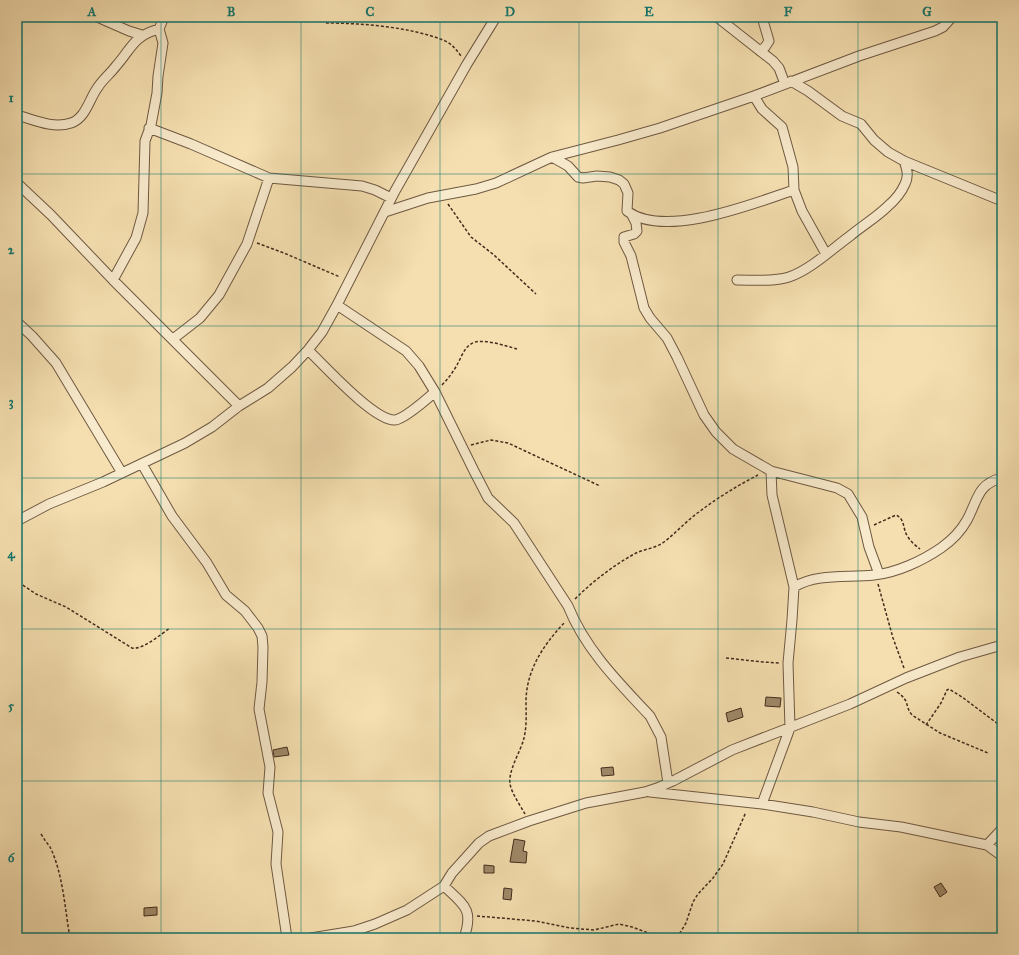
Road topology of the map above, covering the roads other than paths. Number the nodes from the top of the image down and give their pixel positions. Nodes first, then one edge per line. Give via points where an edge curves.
1 (97, 17) edge
2 (164, 17) edge
3 (496, 17) edge
4 (717, 17) edge
5 (762, 17) edge
6 (952, 17) edge
7 (159, 29) junction
8 (142, 35) junction
9 (760, 51) junction
10 (788, 82) junction
11 (754, 96) junction
12 (17, 115) edge
13 (150, 128) junction
14 (552, 157) junction
15 (904, 161) junction
16 (269, 178) junction
17 (17, 183) edge
18 (794, 190) junction
19 (391, 198) junction
20 (1002, 201) edge
21 (385, 212) junction
22 (632, 215) junction
23 (826, 254) junction
24 (113, 280) junction
25 (738, 280) dead end
26 (337, 305) junction
27 (17, 322) edge
28 (173, 339) junction
29 (308, 350) junction
30 (435, 392) junction
31 (239, 406) junction
32 (142, 464) junction
33 (770, 470) junction
34 (122, 473) junction
35 (1002, 478) edge
36 (17, 522) edge
37 (877, 575) junction
38 (794, 587) junction
39 (1002, 645) edge
40 (790, 728) junction
41 (668, 784) junction
42 (645, 792) junction
43 (762, 804) junction
44 (1002, 829) edge
45 (987, 844) junction
46 (1002, 856) edge
47 (444, 886) junction
48 (287, 938) edge
49 (311, 938) edge
50 (464, 938) edge

1 - 8 street
2 - 7 street
3 - 19 street
4 - 9 street
5 - 9 street via 769,41
6 - 10 street via 943,27 934,31
7 - 8 street
7 - 13 street via 163,43
8 - 12 street via 98,87 83,114 74,122 62,125 47,124
9 - 10 street via 779,68
10 - 11 street
10 - 15 street via 808,91 842,116 861,124 882,147
11 - 14 street via 660,128
11 - 18 street via 762,109 782,126 793,167
13 - 16 street
13 - 24 street via 145,141 143,213 136,238
14 - 21 street via 496,183 441,195
14 - 22 street via 568,166 578,177 619,180 628,193 626,209
15 - 20 street
15 - 23 street via 907,177 897,197
16 - 19 street via 362,186
16 - 28 street via 249,240 219,296 200,318
17 - 24 street
18 - 22 street via 726,212 692,219 665,222
18 - 23 street via 802,211
19 - 21 street
21 - 26 street
22 - 33 street via 637,231 624,237 624,242 631,256 644,308 667,338 704,415 716,432 733,449
23 - 25 street via 788,278
24 - 28 street
26 - 29 street via 322,332
26 - 30 street via 406,351
27 - 34 street via 56,364
28 - 31 street
29 - 30 street via 366,406 380,416 395,420 402,418
29 - 31 street via 268,388
30 - 41 street via 488,498 514,523 568,606 586,639 606,667 656,725 661,736
31 - 32 street via 212,427
32 - 34 street
32 - 48 street via 172,516 208,563 226,595 245,611 262,636 259,709 270,767 268,792 278,832 276,864
33 - 37 street via 837,488 848,494 862,517
33 - 38 street via 772,495
34 - 36 street via 49,504
35 - 37 street via 988,482 962,528 941,548 908,566
37 - 38 street via 821,578
38 - 40 street via 788,663
39 - 40 street via 960,657 906,678
40 - 41 street via 732,750
40 - 43 street
41 - 42 street
42 - 43 street
42 - 47 street via 586,803 489,836 479,843 452,873
43 - 45 street
44 - 45 street
45 - 46 street
47 - 49 street via 407,910 376,924 354,931
47 - 50 street via 465,906 468,926

